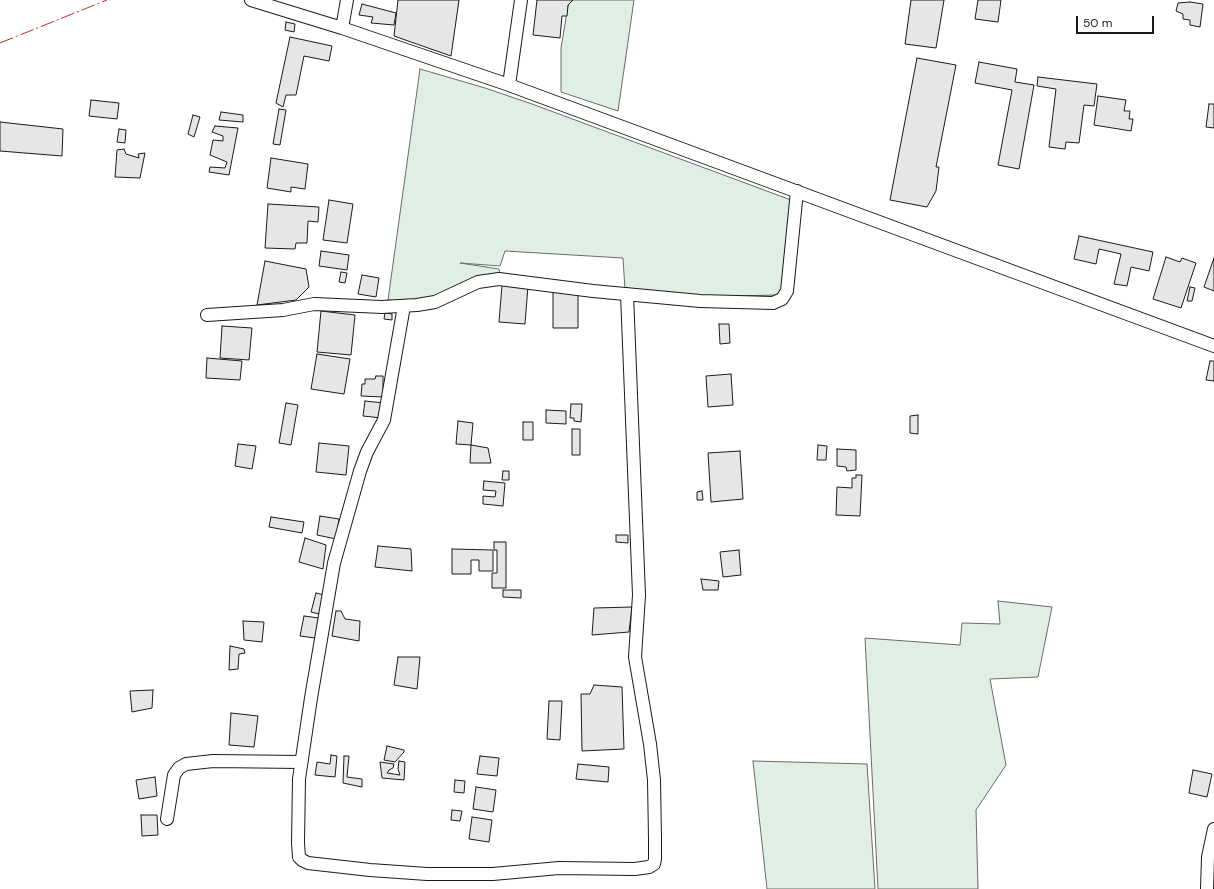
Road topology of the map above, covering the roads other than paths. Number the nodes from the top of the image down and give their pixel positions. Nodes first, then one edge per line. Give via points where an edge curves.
1 (251, 0) edge
2 (347, 0) edge
3 (521, 0) edge
4 (281, 4) edge
5 (342, 28) junction
6 (509, 85) junction
7 (797, 191) junction
8 (627, 294) junction
9 (404, 306) junction
10 (207, 315) dead end
11 (1214, 346) edge
12 (301, 762) junction
13 (167, 819) dead end
14 (1214, 829) edge
15 (1206, 889) edge

1 - 4 street
2 - 5 street
3 - 6 street
4 - 5 street
5 - 6 street
6 - 7 street
7 - 8 street via 787,291 782,299 773,302 700,301
7 - 11 street
8 - 9 street via 499,279 478,282 435,302
8 - 12 street via 639,595 635,657 654,780 654,864 635,869 559,868 493,874 428,874 308,863 302,860 298,843
9 - 10 street via 314,304 283,310
9 - 12 street via 384,420 360,471 334,563
12 - 13 street via 213,761 186,764 174,775
14 - 15 street via 1208,857

